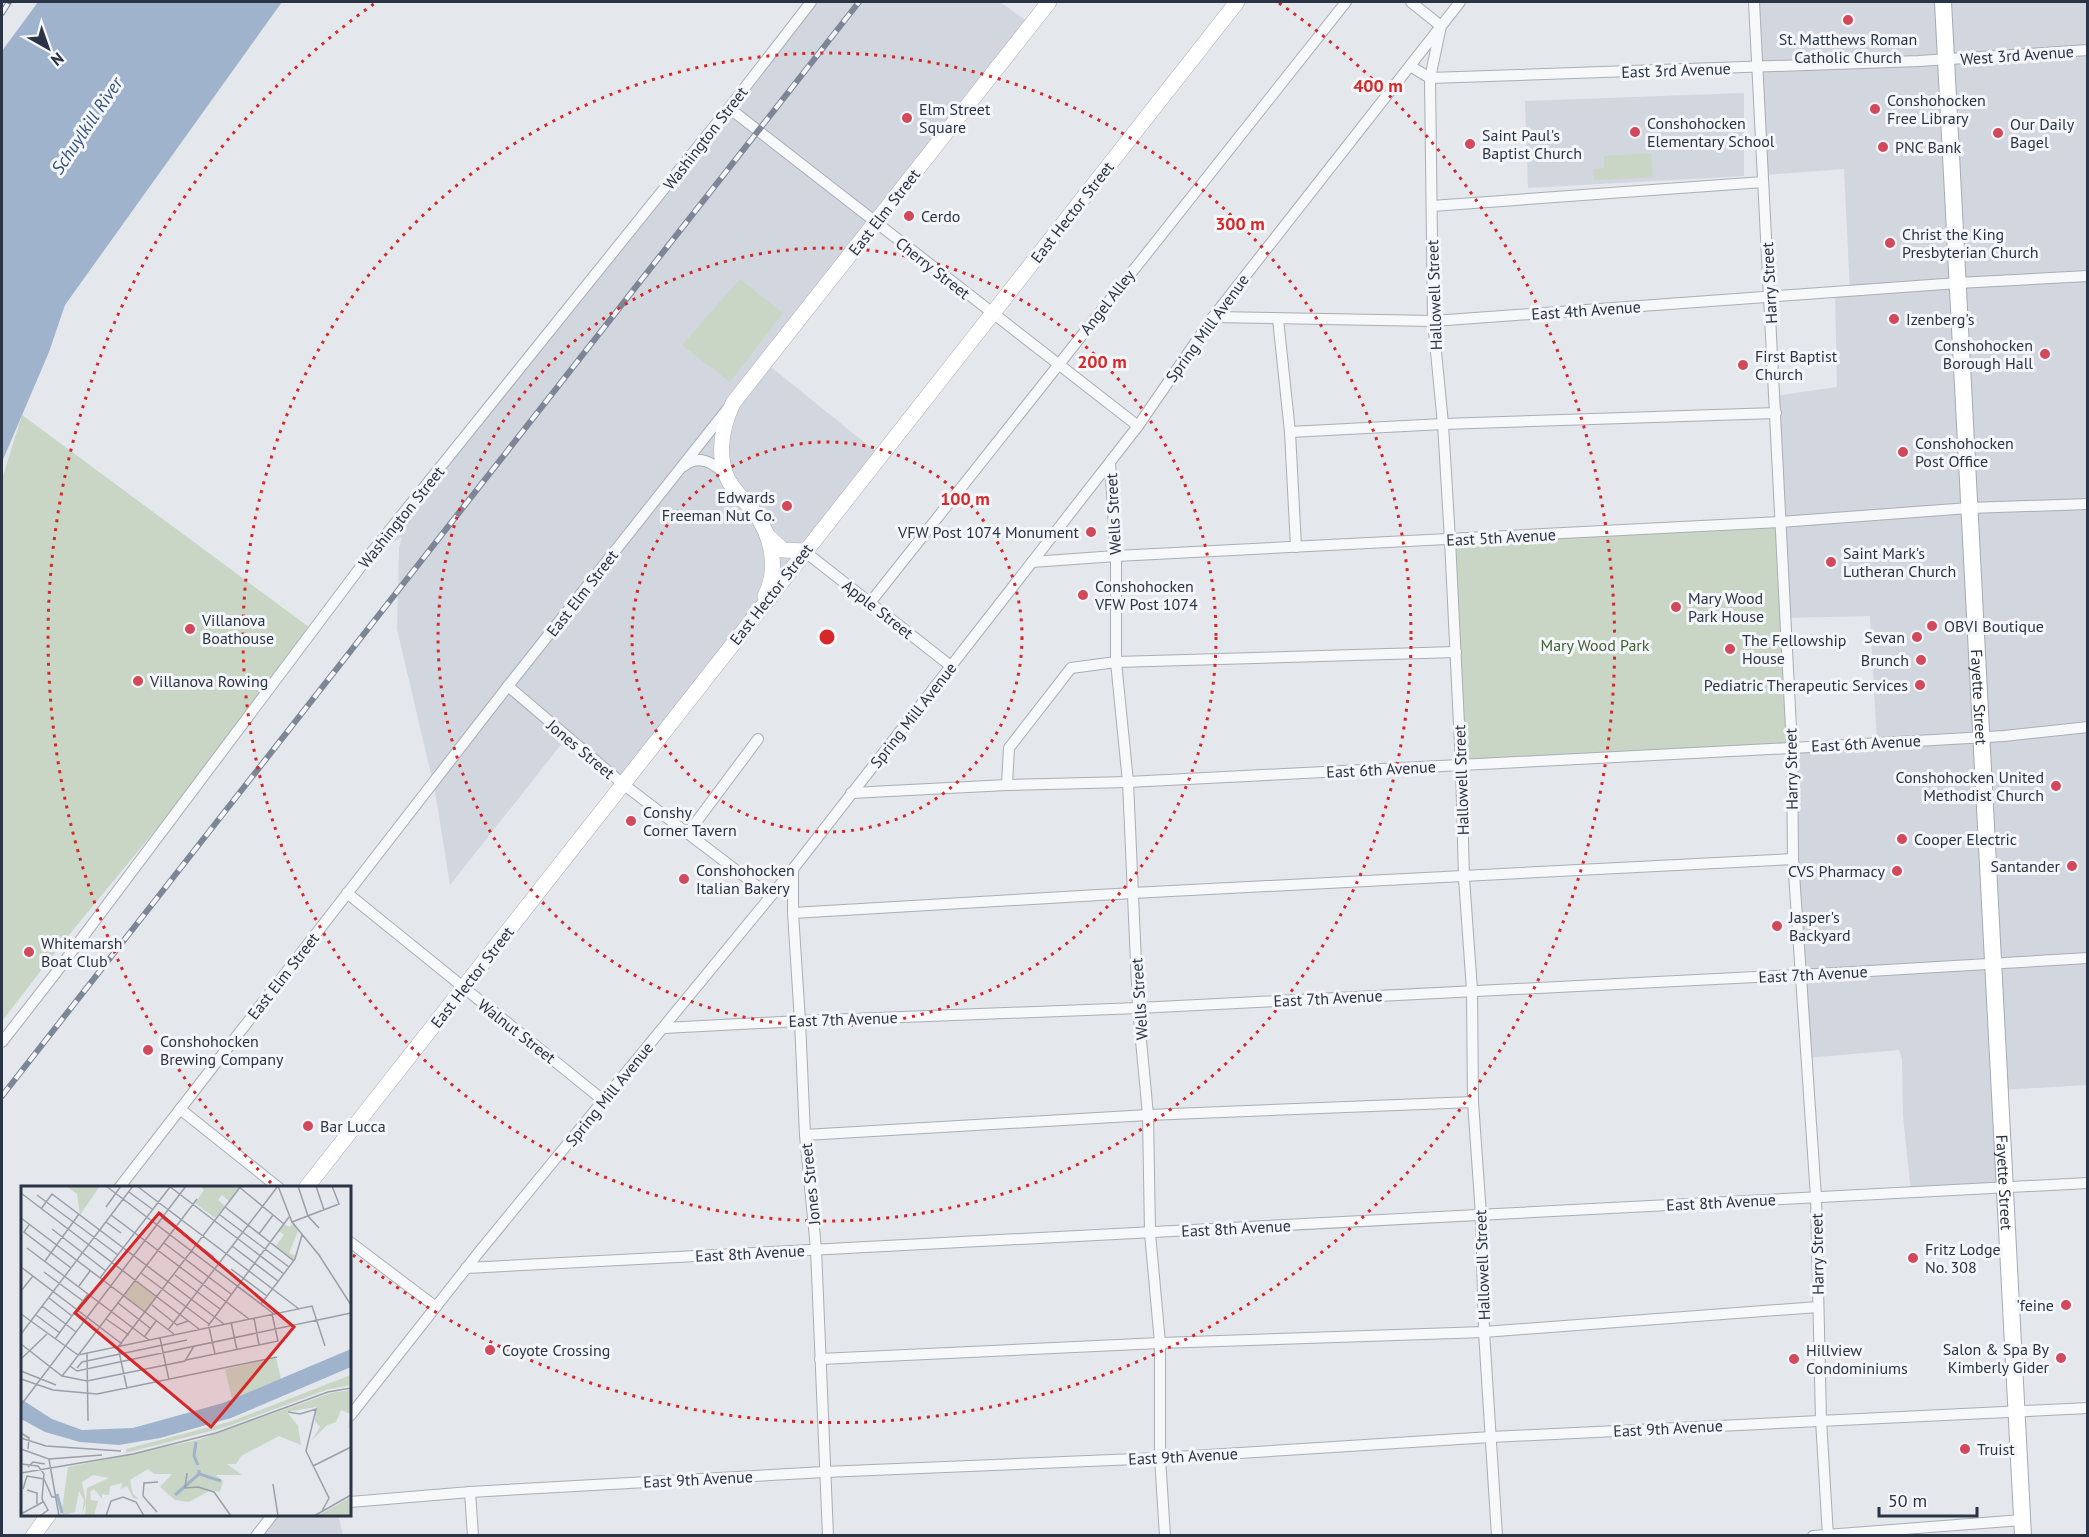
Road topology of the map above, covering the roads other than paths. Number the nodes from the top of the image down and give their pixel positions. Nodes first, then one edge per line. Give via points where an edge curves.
1 (811, 2) edge
2 (1049, 2) edge
3 (1237, 2) edge
4 (1346, 2) edge
5 (1411, 2) edge
6 (1460, 2) edge
7 (1754, 2) edge
8 (1943, 2) edge
9 (1441, 26) junction
10 (2088, 50) edge
11 (1946, 60) junction
12 (1410, 66) junction
13 (1757, 68) junction
14 (1430, 78) junction
15 (729, 108) junction
16 (1763, 182) junction
17 (1432, 206) junction
18 (876, 223) junction
19 (2088, 276) edge
20 (1958, 283) junction
21 (1770, 298) junction
22 (992, 314) junction
23 (1213, 317) junction
24 (1278, 319) junction
25 (1433, 321) junction
26 (1058, 364) junction
27 (733, 402) junction
28 (1776, 413) junction
29 (1443, 424) junction
30 (1138, 426) junction
31 (1290, 432) junction
32 (1110, 462) junction
33 (675, 475) junction
34 (726, 476) junction
35 (2088, 504) edge
36 (1969, 508) junction
37 (1780, 522) junction
38 (767, 535) junction
39 (1450, 540) junction
40 (1296, 547) junction
41 (804, 551) junction
42 (1116, 556) junction
43 (1032, 562) junction
44 (869, 604) junction
45 (746, 627) junction
46 (1456, 652) junction
47 (1116, 662) junction
48 (952, 667) junction
49 (508, 686) junction
50 (2088, 727) edge
51 (1982, 737) junction
52 (758, 739) dead end
53 (1791, 747) junction
54 (1461, 765) junction
55 (1128, 782) junction
56 (623, 784) junction
57 (1007, 784) junction
58 (851, 794) junction
59 (688, 833) junction
60 (1793, 859) junction
61 (793, 869) junction
62 (1464, 878) junction
63 (347, 893) junction
64 (1133, 893) junction
65 (770, 896) junction
66 (793, 913) junction
67 (2088, 958) edge
68 (1992, 964) junction
69 (1801, 975) junction
70 (463, 988) junction
71 (1472, 990) junction
72 (1138, 1008) junction
73 (800, 1021) junction
74 (664, 1028) junction
75 (2, 1042) edge
76 (604, 1101) junction
77 (1473, 1102) junction
78 (180, 1109) junction
79 (1148, 1115) junction
80 (805, 1135) junction
81 (2088, 1183) edge
82 (121, 1186) edge
83 (276, 1186) edge
84 (308, 1186) edge
85 (2005, 1188) junction
86 (1815, 1197) junction
87 (1481, 1215) junction
88 (1150, 1233) junction
89 (351, 1243) edge
90 (816, 1249) junction
91 (466, 1268) junction
92 (436, 1307) junction
93 (1818, 1307) junction
94 (1484, 1332) junction
95 (1160, 1343) junction
96 (820, 1359) junction
97 (2088, 1408) edge
98 (2017, 1413) junction
99 (351, 1415) edge
100 (1821, 1420) junction
101 (1491, 1437) junction
102 (1160, 1458) junction
103 (824, 1472) junction
104 (470, 1492) junction
105 (351, 1502) edge
106 (48, 1516) edge
107 (272, 1516) edge
108 (2022, 1528) edge
109 (1828, 1535) edge
110 (33, 1536) edge
111 (256, 1536) edge
112 (473, 1536) edge
113 (828, 1536) edge
114 (1165, 1536) edge
115 (1497, 1536) edge
116 (1813, 1536) edge

1 - 15 street, Washington Street
2 - 18 main road, East Elm Street
3 - 22 main road, East Hector Street
4 - 26 street, Angel Alley
5 - 9 street
6 - 9 street, Spring Mill Avenue
7 - 13 street, Harry Street
8 - 11 main road, Fayette Street
9 - 12 street, Spring Mill Avenue
9 - 14 street, Hallowell Street
10 - 11 street, West 3rd Avenue
11 - 13 street, East 3rd Avenue
11 - 20 main road, Fayette Street
12 - 14 street
12 - 23 street, Spring Mill Avenue
13 - 14 street, East 3rd Avenue
13 - 16 street, Harry Street
14 - 17 street, Hallowell Street
15 - 18 street, Cherry Street
15 - 75 street, Washington Street via 368,557
16 - 17 street
16 - 21 street, Harry Street
17 - 25 street, Hallowell Street
18 - 22 street, Cherry Street
18 - 27 main road, East Elm Street
19 - 20 street, East 4th Avenue
20 - 21 street, East 4th Avenue
20 - 36 main road, Fayette Street
21 - 25 street, East 4th Avenue
21 - 28 street, Harry Street
22 - 26 street, Cherry Street
22 - 41 main road, East Hector Street
23 - 24 street, East 4th Avenue
23 - 30 street, Spring Mill Avenue
24 - 25 street, East 4th Avenue
24 - 31 street
25 - 29 street, Hallowell Street
26 - 30 street, Cherry Street
26 - 44 street, Angel Alley
27 - 33 street, East Elm Street
27 - 34 main road via 723,432
28 - 29 street
28 - 37 street, Harry Street
29 - 31 street
29 - 39 street, Hallowell Street
30 - 32 street, Spring Mill Avenue
31 - 40 street
32 - 42 street, Wells Street
32 - 43 street, Spring Mill Avenue
33 - 34 street via 687,463 697,460 710,463
33 - 49 street, East Elm Street
34 - 38 main road
35 - 36 street, East 5th Avenue
36 - 37 street, East 5th Avenue
36 - 51 main road, Fayette Street
37 - 39 street, East 5th Avenue
37 - 53 street, Harry Street
38 - 41 main road via 783,549
38 - 45 main road via 772,555 771,578
39 - 40 street, East 5th Avenue
39 - 46 street, Hallowell Street
40 - 42 street, East 5th Avenue
41 - 44 street, Apple Street
41 - 45 main road, East Hector Street
42 - 43 street, East 5th Avenue
42 - 47 street, Wells Street
43 - 48 street, Spring Mill Avenue
44 - 48 street, Apple Street
45 - 56 main road, East Hector Street
46 - 47 street
46 - 54 street, Hallowell Street
47 - 55 street, Wells Street
47 - 57 street via 1071,668 1009,748
48 - 58 street, Spring Mill Avenue
49 - 56 street, Jones Street
49 - 63 street, East Elm Street
50 - 51 street, East 6th Avenue
51 - 53 street, East 6th Avenue
51 - 68 main road, Fayette Street
52 - 59 street
53 - 54 street, East 6th Avenue
53 - 60 street, Harry Street
54 - 55 street, East 6th Avenue
54 - 62 street, Hallowell Street
55 - 57 street, East 6th Avenue
55 - 64 street, Wells Street
56 - 59 street, Jones Street
56 - 70 main road, East Hector Street
57 - 58 street, East 6th Avenue
58 - 61 street, Spring Mill Avenue
59 - 65 street, Jones Street
60 - 62 street
60 - 69 street, Harry Street
61 - 65 street, Spring Mill Avenue
61 - 66 street, Jones Street
62 - 64 street
62 - 71 street, Hallowell Street
63 - 70 street, Walnut Street
63 - 78 street, East Elm Street
64 - 66 street
64 - 72 street, Wells Street
65 - 74 street, Spring Mill Avenue
66 - 73 street, Jones Street
67 - 68 street, East 7th Avenue
68 - 69 street, East 7th Avenue
68 - 85 main road, Fayette Street
69 - 71 street, East 7th Avenue
69 - 86 street, Harry Street
70 - 76 street, Walnut Street
70 - 84 main road, East Hector Street
71 - 72 street, East 7th Avenue
71 - 77 street, Hallowell Street
72 - 73 street, East 7th Avenue
72 - 79 street, Wells Street
73 - 74 street, East 7th Avenue
73 - 80 street, Jones Street
74 - 76 street, Spring Mill Avenue
76 - 91 street, Spring Mill Avenue
77 - 79 street
77 - 87 street, Hallowell Street
78 - 82 street, East Elm Street
78 - 83 street
79 - 80 street
79 - 88 street, Wells Street
80 - 90 street, Jones Street
81 - 85 street, East 8th Avenue
85 - 86 street, East 8th Avenue
85 - 98 main road, Fayette Street
86 - 87 street, East 8th Avenue
86 - 93 street, Harry Street
87 - 88 street, East 8th Avenue
87 - 94 street, Hallowell Street
88 - 90 street, East 8th Avenue
88 - 95 street, Wells Street
89 - 92 street
90 - 91 street, East 8th Avenue
90 - 96 street, Jones Street
91 - 92 street, Spring Mill Avenue
92 - 99 street, Spring Mill Avenue
93 - 94 street
93 - 100 street, Harry Street
94 - 95 street
94 - 101 street, Hallowell Street
95 - 96 street
95 - 102 street, Wells Street
96 - 103 street, Jones Street
97 - 98 street, East 9th Avenue
98 - 100 street, East 9th Avenue
98 - 108 main road, Fayette Street
100 - 101 street, East 9th Avenue
100 - 109 street, Harry Street
101 - 102 street, East 9th Avenue
101 - 115 street, Hallowell Street
102 - 103 street, East 9th Avenue
102 - 114 street, Wells Street
103 - 104 street, East 9th Avenue
103 - 113 street, Jones Street
104 - 105 street, East 9th Avenue
104 - 112 street
106 - 110 main road
107 - 111 street
108 - 109 street
109 - 116 street

